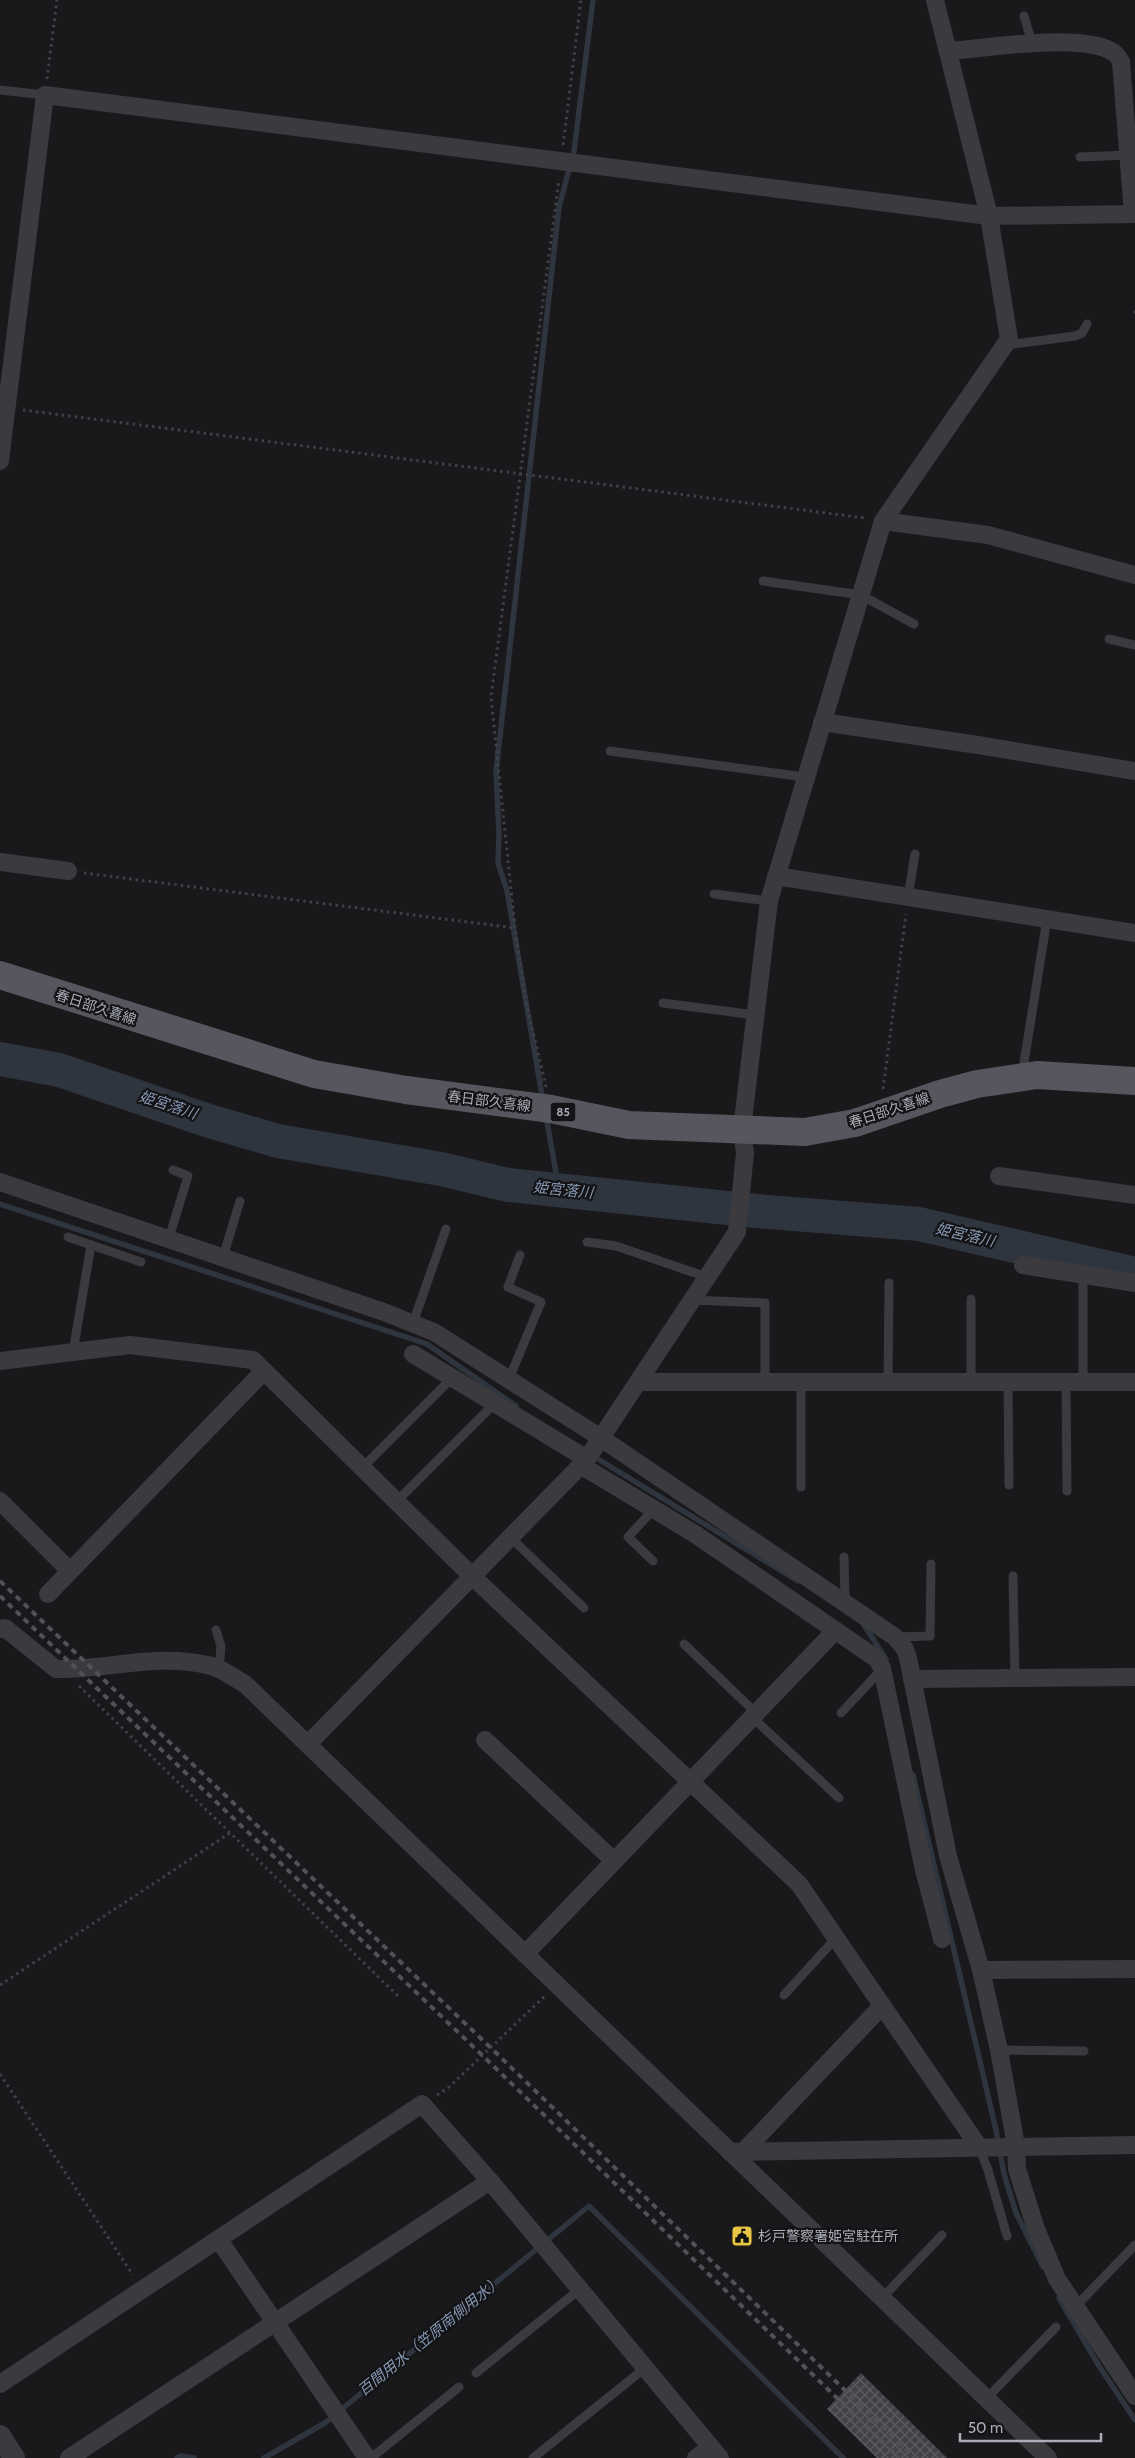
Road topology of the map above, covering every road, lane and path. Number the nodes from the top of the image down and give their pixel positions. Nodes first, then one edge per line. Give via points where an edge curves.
1 (57, 0) edge
2 (581, 0) edge
3 (935, 0) edge
4 (1024, 16) dead end
5 (1032, 43) junction
6 (948, 51) junction
7 (0, 90) edge
8 (45, 95) junction
9 (1129, 156) junction
10 (1080, 157) dead end
11 (561, 160) junction
12 (1134, 214) edge
13 (989, 216) junction
14 (1087, 324) dead end
15 (1004, 345) junction
16 (7, 408) junction
17 (0, 461) edge
18 (521, 474) junction
19 (883, 521) junction
20 (1135, 575) edge
21 (763, 581) dead end
22 (861, 595) junction
23 (914, 624) dead end
24 (1109, 639) dead end
25 (1135, 645) edge
26 (822, 722) junction
27 (610, 751) dead end
28 (1135, 771) edge
29 (805, 777) junction
30 (916, 854) dead end
31 (0, 862) edge
32 (68, 870) joint
33 (776, 876) junction
34 (714, 894) dead end
35 (908, 897) junction
36 (769, 901) junction
37 (1047, 919) junction
38 (515, 928) junction
39 (1135, 933) edge
40 (0, 975) edge
41 (663, 1003) dead end
42 (756, 1015) junction
43 (1022, 1077) junction
44 (1135, 1081) edge
45 (551, 1109) junction
46 (880, 1115) junction
47 (744, 1141) junction
48 (173, 1170) dead end
49 (999, 1176) dead end
50 (0, 1182) edge
51 (1135, 1195) edge
52 (240, 1201) dead end
53 (446, 1229) dead end
54 (68, 1237) dead end
55 (169, 1238) junction
56 (587, 1242) dead end
57 (91, 1245) junction
58 (520, 1254) dead end
59 (223, 1257) junction
60 (140, 1262) dead end
61 (1024, 1265) dead end
62 (1083, 1275) junction
63 (707, 1277) junction
64 (1135, 1283) edge
65 (888, 1284) dead end
66 (971, 1299) dead end
67 (692, 1300) junction
68 (413, 1324) junction
69 (73, 1352) junction
70 (413, 1354) dead end
71 (0, 1361) edge
72 (264, 1371) junction
73 (453, 1377) junction
74 (509, 1379) junction
75 (638, 1382) junction
76 (765, 1382) junction
77 (801, 1382) junction
78 (888, 1382) junction
79 (971, 1382) junction
80 (1008, 1382) junction
81 (1135, 1382) edge
82 (1074, 1383) junction
83 (495, 1403) junction
84 (600, 1440) junction
85 (584, 1462) junction
86 (362, 1468) junction
87 (1010, 1485) dead end
88 (801, 1486) dead end
89 (1067, 1491) dead end
90 (0, 1501) edge
91 (396, 1502) junction
92 (654, 1509) junction
93 (511, 1538) junction
94 (844, 1556) dead end
95 (653, 1561) dead end
96 (931, 1564) dead end
97 (70, 1571) junction
98 (1013, 1576) dead end
99 (473, 1577) junction
100 (48, 1594) dead end
101 (845, 1602) junction
102 (584, 1608) dead end
103 (0, 1629) edge
104 (216, 1630) dead end
105 (835, 1631) junction
106 (895, 1637) junction
107 (684, 1644) dead end
108 (882, 1668) junction
109 (62, 1669) junction
110 (219, 1670) junction
111 (1135, 1677) edge
112 (1016, 1678) junction
113 (912, 1679) junction
114 (842, 1713) dead end
115 (754, 1715) junction
116 (485, 1740) dead end
117 (308, 1744) junction
118 (690, 1782) junction
119 (839, 1798) dead end
120 (230, 1833) junction
121 (614, 1860) junction
122 (836, 1938) junction
123 (942, 1939) dead end
124 (525, 1954) junction
125 (1135, 1969) edge
126 (981, 1970) junction
127 (557, 1985) junction
128 (0, 1986) edge
129 (784, 1995) dead end
130 (399, 1997) dead end
131 (882, 2006) junction
132 (999, 2050) junction
133 (1084, 2051) dead end
134 (0, 2074) edge
135 (422, 2104) junction
136 (1135, 2145) edge
137 (1016, 2146) junction
138 (983, 2147) junction
139 (736, 2152) junction
140 (490, 2182) junction
141 (942, 2235) dead end
142 (1007, 2236) dead end
143 (219, 2240) junction
144 (1135, 2245) edge
145 (580, 2289) junction
146 (143, 2290) junction
147 (882, 2298) junction
148 (1075, 2308) junction
149 (275, 2322) junction
150 (1056, 2327) dead end
151 (644, 2368) junction
152 (476, 2373) dead end
153 (0, 2384) edge
154 (459, 2387) dead end
155 (1135, 2396) edge
156 (986, 2399) junction
157 (0, 2436) edge
158 (715, 2452) edge
159 (14, 2458) edge
160 (68, 2458) edge
161 (367, 2458) edge
162 (371, 2458) edge
163 (533, 2458) edge
164 (696, 2458) edge
165 (1048, 2458) edge

1 - 8 path
2 - 11 path
3 - 6 street
4 - 5 lane
5 - 6 street
5 - 9 street via 1092,45 1117,55 1122,62
6 - 13 street
7 - 8 lane
8 - 11 street
8 - 16 street
9 - 10 lane
9 - 12 street
11 - 13 street
11 - 18 path
12 - 13 street
13 - 15 street via 1009,339
14 - 15 lane via 1075,336
15 - 19 street
16 - 17 street
16 - 18 path
18 - 19 path
18 - 38 path via 491,697
19 - 20 street via 988,535
19 - 22 street
21 - 22 lane
22 - 23 lane
22 - 26 street
24 - 25 lane
26 - 28 street
26 - 29 street
27 - 29 lane
29 - 33 street
30 - 35 lane
31 - 32 street
32 - 38 path
33 - 35 street
33 - 36 street
34 - 36 lane
35 - 37 street
35 - 46 path
36 - 42 street
37 - 39 street
37 - 43 lane
38 - 45 path via 525,998
40 - 45 main road, 春日部久喜線 / 85 via 314,1074
41 - 42 lane
42 - 47 street
43 - 44 main road, 春日部久喜線 / 85 via 1037,1075
43 - 46 main road, 春日部久喜線 / 85 via 958,1089
45 - 47 main road, 春日部久喜線 / 85 via 629,1125
46 - 47 main road, 春日部久喜線 / 85 via 855,1123
47 - 63 street via 737,1232
48 - 55 lane via 188,1176
49 - 51 street
50 - 55 street
52 - 59 lane
53 - 68 lane
54 - 57 lane
55 - 59 street
56 - 63 lane via 616,1246
57 - 60 lane
57 - 69 lane
58 - 74 lane via 508,1287 541,1302
59 - 68 street
61 - 62 street
62 - 64 street
62 - 82 lane
63 - 67 street
65 - 78 lane
66 - 79 lane
67 - 75 street
67 - 76 lane via 766,1303
68 - 74 street via 434,1332
69 - 71 street
69 - 72 street via 130,1346 253,1360
70 - 73 street
72 - 86 street
72 - 97 street
73 - 83 street
73 - 86 lane
74 - 84 street
75 - 76 street
75 - 84 street
76 - 77 street
77 - 78 street
77 - 88 lane
78 - 79 street
79 - 80 street
80 - 82 street
80 - 87 lane
81 - 82 street
82 - 89 lane
83 - 85 street
83 - 91 lane
84 - 85 street
84 - 101 street
85 - 92 street
85 - 93 street
86 - 91 street
90 - 97 street
91 - 99 street
92 - 95 lane via 628,1537
92 - 105 street via 696,1534
93 - 99 street
93 - 102 lane
94 - 101 lane
96 - 106 lane via 930,1636
97 - 100 street
98 - 112 lane
99 - 117 street
99 - 118 street
101 - 106 street
103 - 109 street via 4,1628 56,1669
104 - 110 lane via 221,1646
105 - 108 street via 876,1659
105 - 115 street
106 - 113 street via 905,1648
107 - 115 lane
108 - 114 lane
108 - 123 street via 924,1870
109 - 110 street via 154,1660 209,1665
109 - 120 path
110 - 117 street via 245,1684
111 - 112 street
112 - 113 street
113 - 126 street via 948,1856
115 - 118 street
115 - 119 lane
116 - 121 street
117 - 124 street
118 - 121 street
118 - 122 street via 799,1884
120 - 128 path
120 - 130 path
121 - 124 street
122 - 129 lane
122 - 131 street
124 - 127 street
125 - 126 street
126 - 132 street
127 - 135 path via 449,2087
127 - 139 street
131 - 138 street
131 - 139 street
132 - 133 lane
132 - 137 street
134 - 146 path
135 - 140 street
135 - 143 street
136 - 137 street
137 - 138 street
137 - 148 street via 1017,2169 1036,2229 1057,2279
138 - 139 street
138 - 142 lane
139 - 147 street
140 - 145 street
140 - 149 street
141 - 147 lane
143 - 146 street
143 - 149 street
144 - 148 lane
145 - 151 street
145 - 152 lane
146 - 153 street
147 - 156 street
148 - 155 street
149 - 160 street
149 - 161 street
150 - 156 lane
151 - 158 street
151 - 163 lane
154 - 162 lane
156 - 165 street
157 - 159 street
158 - 164 street

